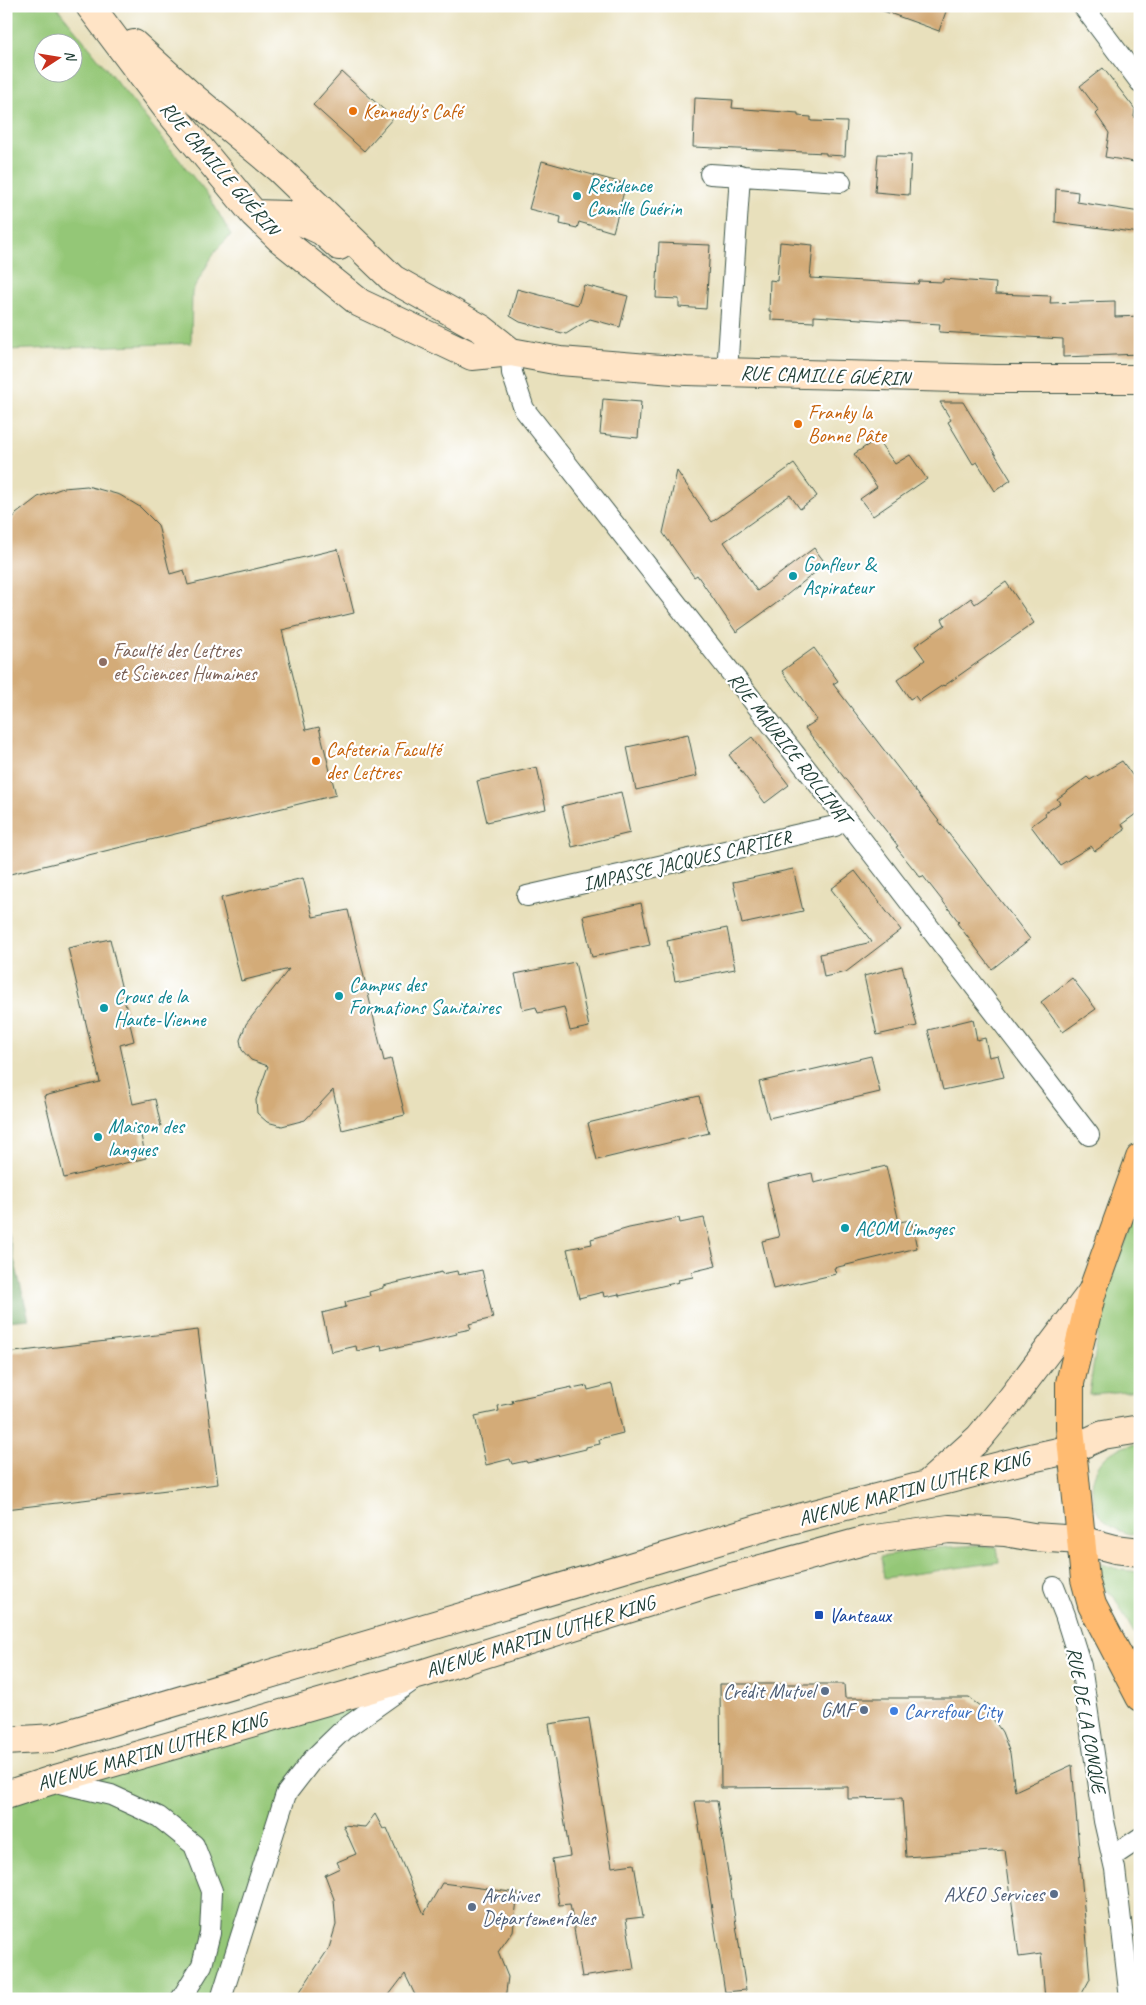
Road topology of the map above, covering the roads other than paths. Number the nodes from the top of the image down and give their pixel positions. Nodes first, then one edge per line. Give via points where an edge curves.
1 (91, 6) edge
2 (1083, 6) edge
3 (1140, 82) edge
4 (710, 174) dead end
5 (740, 176) junction
6 (841, 182) dead end
7 (254, 214) junction
8 (385, 271) junction
9 (511, 352) junction
10 (727, 372) junction
11 (1140, 379) edge
12 (845, 818) junction
13 (527, 896) dead end
14 (1089, 1135) dead end
15 (1140, 1158) edge
16 (1092, 1292) junction
17 (1140, 1429) edge
18 (1072, 1449) junction
19 (925, 1486) junction
20 (1081, 1540) junction
21 (1140, 1552) edge
22 (1054, 1587) dead end
23 (424, 1673) junction
24 (1140, 1697) edge
25 (6, 1741) edge
26 (49, 1780) junction
27 (6, 1794) edge
28 (1140, 1838) edge
29 (1112, 1856) junction
30 (181, 1999) edge
31 (221, 1999) edge
32 (1130, 1999) edge

1 - 7 main road, RUE CAMILLE GUÉRIN via 168,111
1 - 8 main road, RUE CAMILLE GUÉRIN via 188,94 278,169
2 - 3 street
4 - 5 street
5 - 6 street
5 - 10 street
7 - 8 main road via 288,215 322,231 365,268
7 - 9 main road, RUE CAMILLE GUÉRIN via 360,303 472,356
8 - 9 main road, RUE CAMILLE GUÉRIN via 482,329
9 - 10 main road, RUE CAMILLE GUÉRIN via 609,366
9 - 12 street, RUE MAURICE ROLLINAT via 512,372 524,409
10 - 11 main road, RUE CAMILLE GUÉRIN
12 - 13 street, IMPASSE JACQUES CARTIER via 835,826
12 - 14 street, RUE MAURICE ROLLINAT
15 - 16 main road
16 - 18 main road via 1070,1383
16 - 19 main road via 979,1438
17 - 18 main road, AVENUE MARTIN LUTHER KING via 1103,1435
18 - 19 main road, AVENUE MARTIN LUTHER KING
18 - 20 main road
19 - 25 main road, AVENUE MARTIN LUTHER KING via 768,1526 54,1738
20 - 21 main road, AVENUE MARTIN LUTHER KING
20 - 23 main road, AVENUE MARTIN LUTHER KING via 949,1529 867,1540 710,1583
20 - 24 main road via 1085,1579 1092,1605
22 - 29 street, RUE DE LA CONQUE via 1078,1654
23 - 26 main road, AVENUE MARTIN LUTHER KING
23 - 31 street via 343,1730 313,1759 286,1794
26 - 27 main road, AVENUE MARTIN LUTHER KING
26 - 30 street via 111,1795 159,1816 194,1845 212,1890 210,1933 202,1965
28 - 29 street
29 - 32 street, RUE DE LA CONQUE

